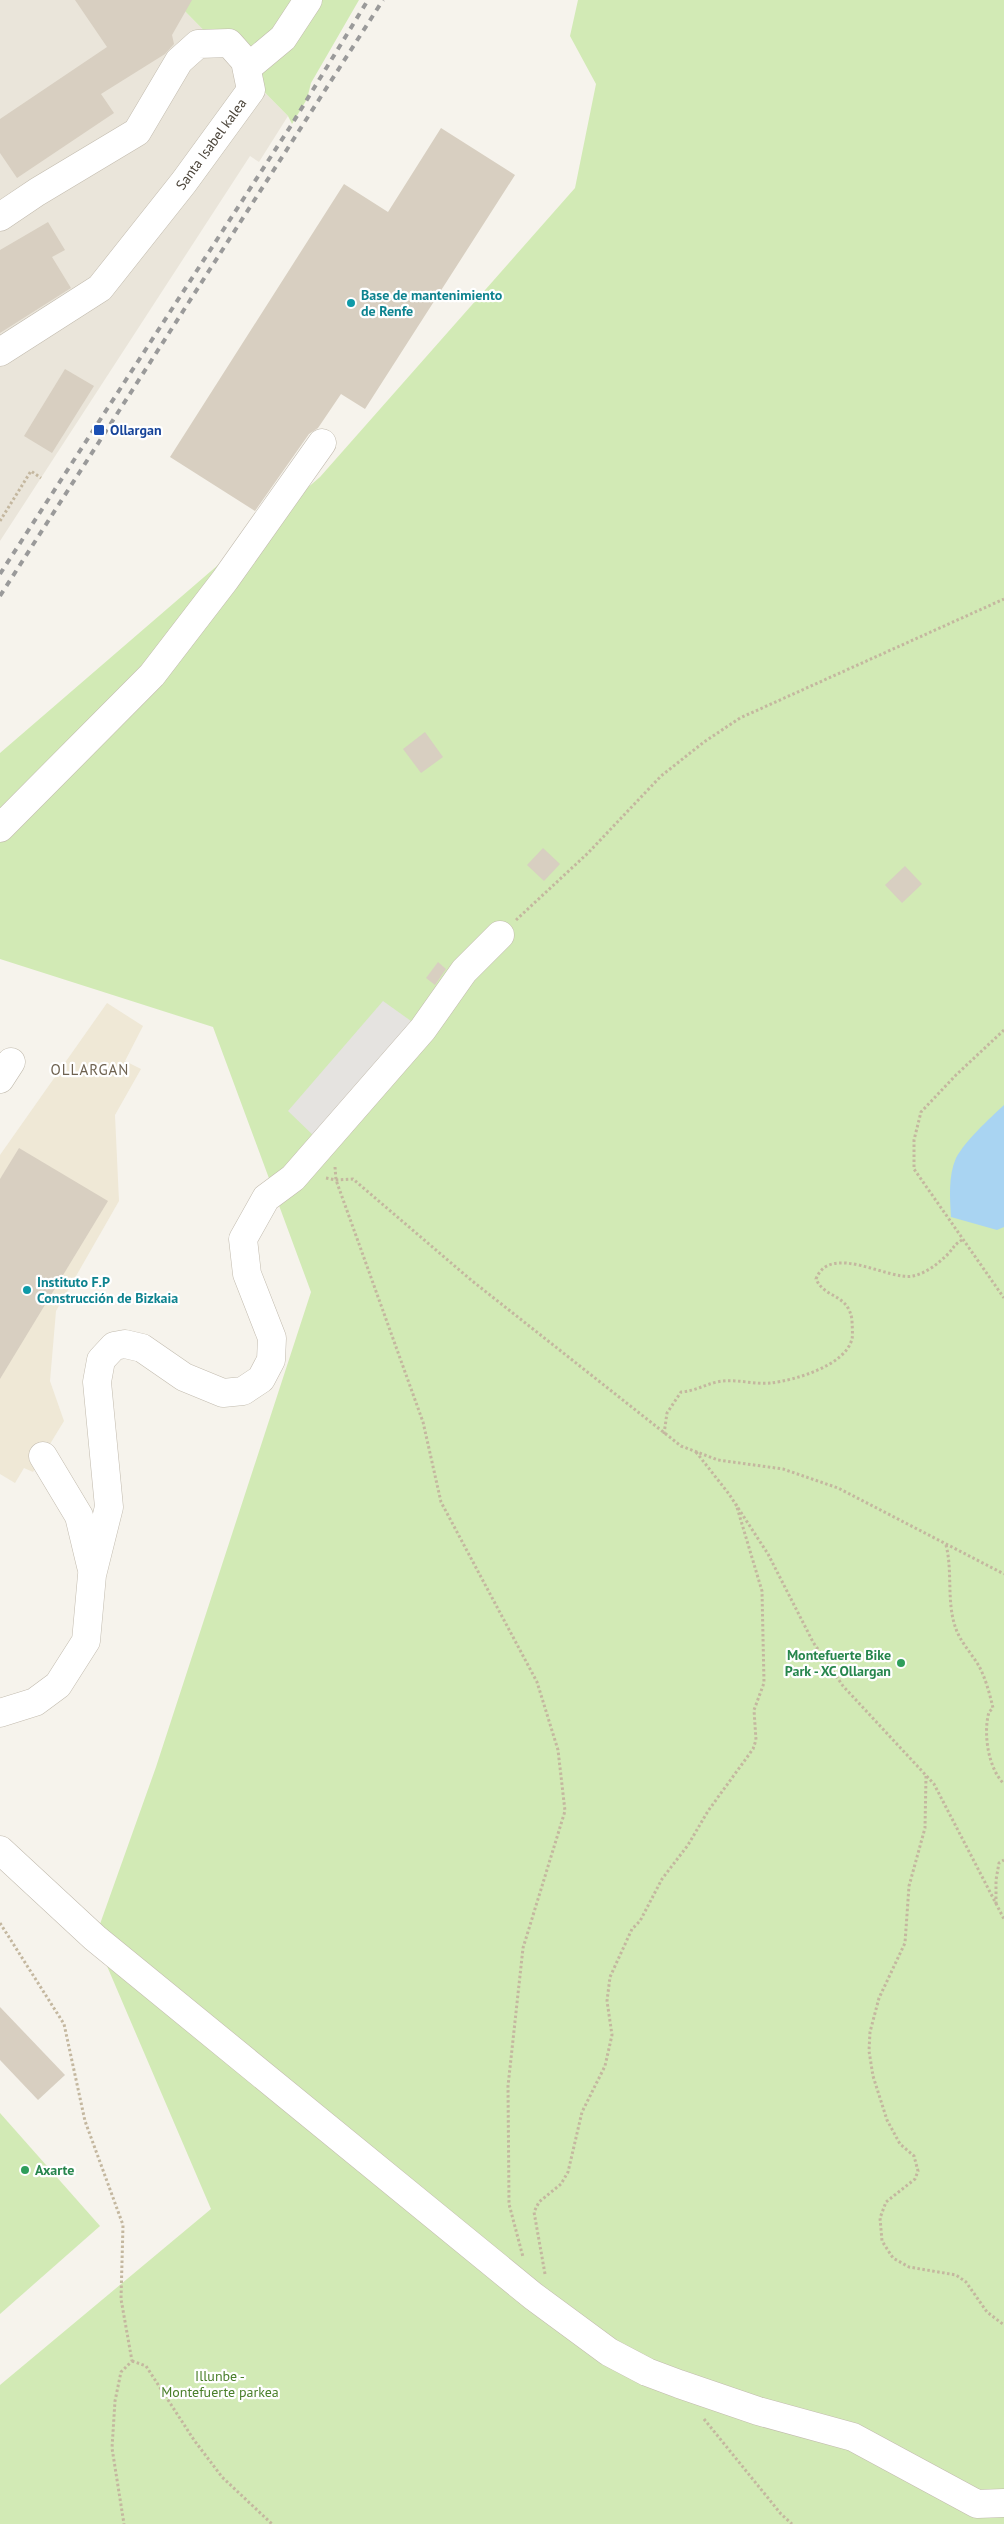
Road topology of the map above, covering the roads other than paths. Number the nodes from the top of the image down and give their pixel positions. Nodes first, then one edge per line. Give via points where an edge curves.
1 (308, 0) edge
2 (247, 68) junction
3 (0, 217) edge
4 (0, 352) edge
5 (322, 443) dead end
6 (0, 828) edge
7 (500, 936) road end
8 (43, 1456) dead end
9 (92, 1575) junction
10 (0, 1713) edge
11 (0, 1850) edge
12 (1004, 2503) edge

1 - 2 street via 283,38
2 - 3 street, Santa Isabel kalea via 229,43 198,44 179,61 138,132
2 - 4 street, Santa Isabel kalea via 251,90 184,182 100,288
5 - 6 street via 225,580 152,675
7 - 9 street via 464,971 423,1029 292,1178 266,1198 244,1239 247,1274 272,1338 271,1360 261,1379 243,1391 223,1393 184,1377 142,1348 125,1344 114,1346 101,1360 97,1382 109,1507
8 - 9 street via 79,1516
9 - 10 street via 86,1641 74,1662 58,1685 35,1702
11 - 12 street via 95,1938 534,2296 609,2352 647,2372 758,2412 853,2437 977,2504

